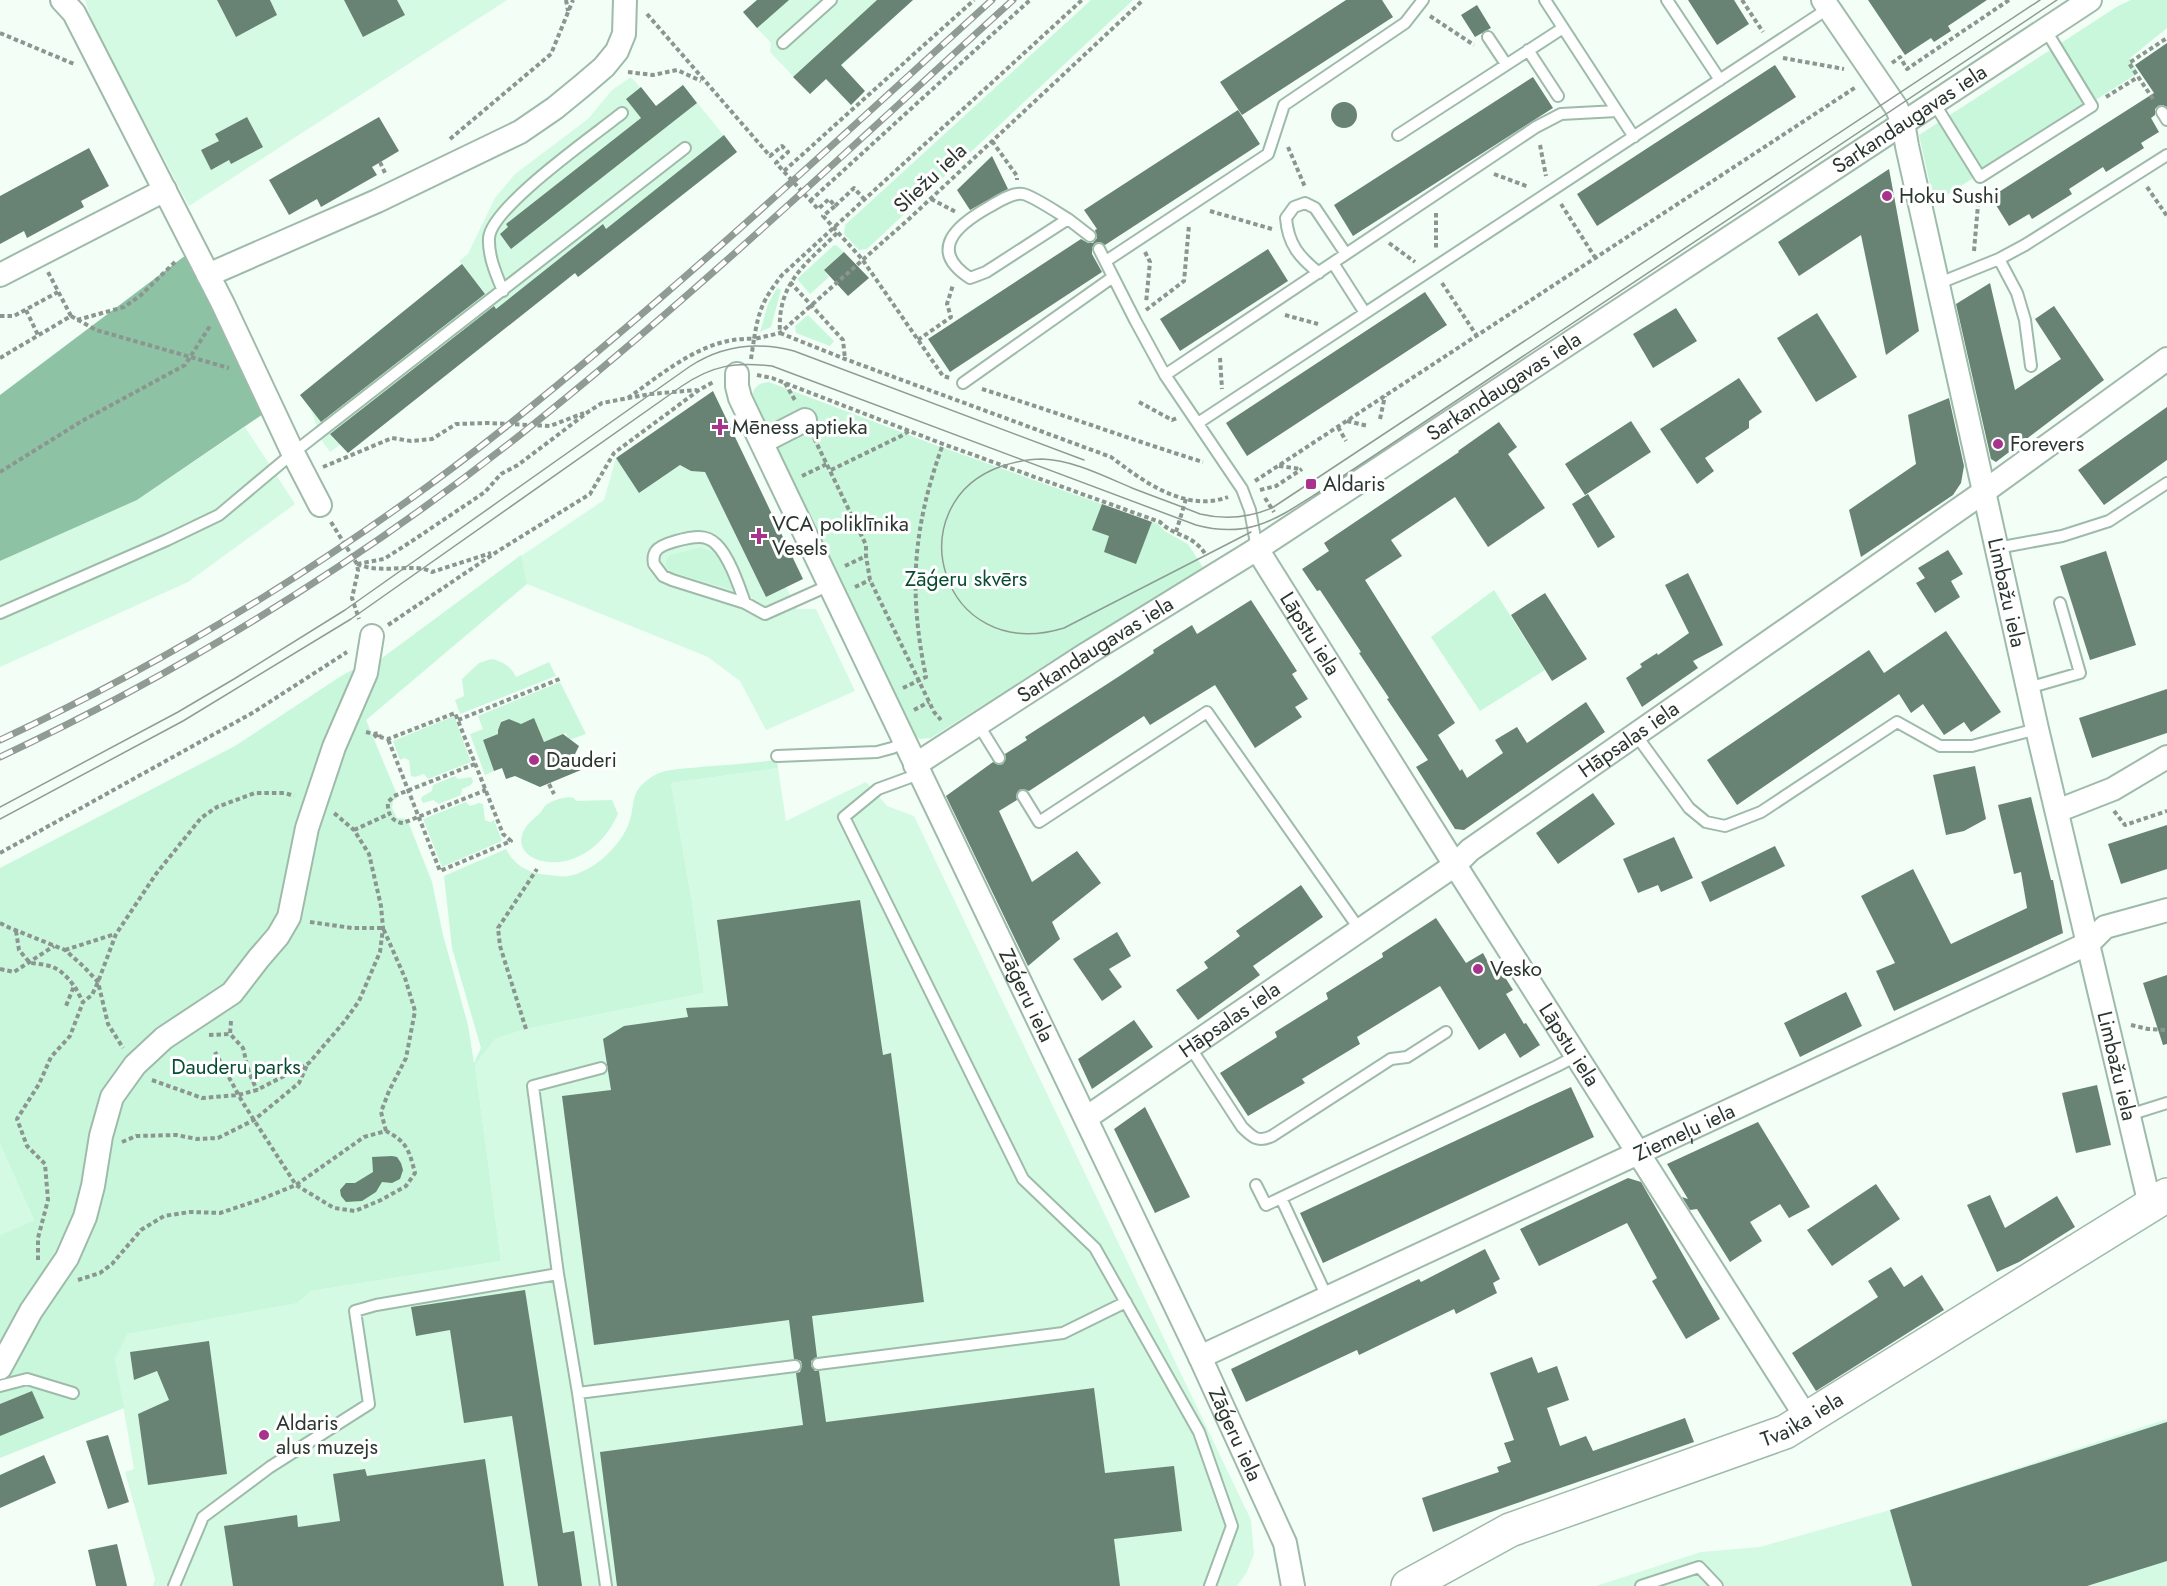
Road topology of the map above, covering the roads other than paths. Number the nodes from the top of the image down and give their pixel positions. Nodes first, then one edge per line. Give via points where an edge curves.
1 (625, 0) edge
2 (831, 0) edge
3 (1545, 0) edge
4 (1666, 0) edge
5 (2090, 0) edge
6 (1421, 1) edge
7 (69, 4) edge
8 (1826, 4) edge
9 (1563, 28) junction
10 (2045, 29) junction
11 (1488, 37) dead end
12 (783, 43) dead end
13 (1528, 50) junction
14 (1502, 67) junction
15 (1720, 80) junction
16 (1558, 96) dead end
17 (1934, 103) junction
18 (1617, 111) junction
19 (622, 113) dead end
20 (1903, 122) junction
21 (1398, 135) dead end
22 (1634, 137) junction
23 (685, 148) dead end
24 (2167, 155) edge
25 (165, 190) junction
26 (1068, 219) junction
27 (1090, 236) dead end
28 (1099, 249) dead end
29 (1346, 254) junction
30 (1999, 259) junction
31 (1106, 261) junction
32 (1334, 263) junction
33 (1319, 273) junction
34 (208, 275) junction
35 (0, 276) edge
36 (1113, 277) junction
37 (1947, 280) dead end
38 (502, 291) junction
39 (1365, 313) junction
40 (2167, 359) edge
41 (2031, 366) dead end
42 (745, 371) road end
43 (1165, 375) junction
44 (963, 383) road end
45 (1195, 419) junction
46 (805, 420) road end
47 (762, 442) junction
48 (293, 453) junction
49 (2167, 483) edge
50 (1985, 490) junction
51 (320, 505) dead end
52 (1998, 548) junction
53 (1257, 549) junction
54 (830, 585) junction
55 (745, 603) junction
56 (2060, 603) dead end
57 (0, 613) edge
58 (366, 629) road end
59 (2028, 688) junction
60 (978, 724) junction
61 (2037, 729) junction
62 (1636, 735) junction
63 (904, 743) junction
64 (777, 756) dead end
65 (2167, 757) edge
66 (999, 758) dead end
67 (917, 770) junction
68 (1023, 796) dead end
69 (2057, 811) junction
70 (1455, 864) junction
71 (2167, 910) edge
72 (1360, 930) junction
73 (2089, 943) junction
74 (1446, 1032) dead end
75 (1190, 1047) junction
76 (1576, 1056) junction
77 (601, 1068) dead end
78 (2167, 1103) edge
79 (2129, 1115) junction
80 (1086, 1118) junction
81 (1637, 1153) junction
82 (1256, 1185) dead end
83 (1281, 1198) junction
84 (2159, 1200) edge
85 (558, 1274) junction
86 (1327, 1298) junction
87 (1126, 1302) junction
88 (1200, 1357) junction
89 (818, 1364) dead end
90 (795, 1366) dead end
91 (0, 1368) edge
92 (0, 1386) edge
93 (73, 1393) dead end
94 (578, 1393) junction
95 (1808, 1420) junction
96 (174, 1586) edge
97 (606, 1586) edge
98 (1210, 1586) edge
99 (1293, 1586) edge
100 (1408, 1586) edge
101 (1641, 1586) edge
102 (1717, 1586) edge

1 - 34 street via 624,34 617,51 555,108 520,132 377,201
2 - 12 lane
3 - 9 lane
4 - 15 lane
5 - 10 street, Sarkandaugavas iela
6 - 31 lane via 1405,23 1284,105 1268,154
7 - 25 street
8 - 15 lane
8 - 20 street, Limbažu iela via 1864,73 1896,107
9 - 13 lane
9 - 18 lane
10 - 17 street, Sarkandaugavas iela
10 - 17 lane via 2092,106 1980,177
11 - 14 lane
13 - 14 lane
13 - 16 lane
14 - 21 lane
15 - 22 lane
17 - 20 street, Sarkandaugavas iela
18 - 22 lane
18 - 29 lane via 1561,114 1536,127
19 - 38 lane via 500,214 489,235 491,258
20 - 50 street, Limbažu iela
20 - 53 street, Sarkandaugavas iela
22 - 39 lane via 1430,265
23 - 38 lane
24 - 30 lane
25 - 34 street
25 - 35 street
26 - 26 lane via 986,272 970,278 958,270 948,254 950,239 960,227 1008,197 1023,194
26 - 27 lane
28 - 31 lane
29 - 32 lane
29 - 33 lane via 1315,208 1305,203 1294,207 1286,218 1287,234 1303,260
30 - 37 lane
30 - 41 lane via 2017,293
31 - 36 lane
32 - 33 lane
32 - 39 lane
33 - 43 lane
34 - 48 street
36 - 43 lane
36 - 44 lane
38 - 48 lane
39 - 45 lane via 1224,405
40 - 50 street, Hāpsalas iela
42 - 47 street, Zāģeru iela via 737,386
43 - 45 lane
45 - 53 lane via 1242,489
46 - 47 street
47 - 54 street, Zāģeru iela
48 - 51 street
48 - 57 lane via 219,515
49 - 52 lane via 2109,521 2062,536
50 - 52 street, Limbažu iela
50 - 62 street, Hāpsalas iela
52 - 59 street, Limbažu iela
53 - 60 street, Sarkandaugavas iela
53 - 70 street, Lāpstu iela
54 - 55 lane via 765,614
54 - 63 street, Zāģeru iela
55 - 55 lane via 663,576 654,564 655,551 668,543 698,537 715,543
56 - 59 lane via 2080,673
58 - 91 street via 366,673 334,747 308,828 289,918 232,993 164,1038 135,1065 112,1097 85,1216 67,1258 31,1311
59 - 61 street, Limbažu iela
60 - 66 lane
60 - 67 street, Sarkandaugavas iela
61 - 62 lane via 1972,746 1940,746 1897,722 1761,812 1725,826 1706,822 1689,808
61 - 69 street, Limbažu iela
62 - 70 street, Hāpsalas iela
63 - 64 lane via 877,752
63 - 67 street, Zāģeru iela
65 - 69 street via 2113,789
67 - 80 street, Zāģeru iela
67 - 87 lane via 878,789 844,817 1023,1179 1095,1248
68 - 72 lane via 1039,822 1207,712
69 - 73 street, Limbažu iela
70 - 72 street, Hāpsalas iela
70 - 76 street, Lāpstu iela
71 - 73 street, Ziemeļu iela via 2105,927
72 - 75 street, Hāpsalas iela
73 - 79 street, Limbažu iela
73 - 81 street, Ziemeļu iela
74 - 75 lane via 1407,1057 1391,1059 1262,1140 1242,1127
75 - 80 street, Hāpsalas iela
76 - 81 street, Lāpstu iela
76 - 83 lane
77 - 85 lane via 533,1086
78 - 79 lane
79 - 84 street, Limbažu iela
80 - 88 street, Zāģeru iela
81 - 86 street, Ziemeļu iela
81 - 95 street, Lāpstu iela
82 - 83 lane via 1266,1205
83 - 86 lane
84 - 95 main road, Tvaika iela
85 - 94 lane
85 - 96 lane via 355,1311 369,1404 270,1467 203,1517
86 - 88 street, Ziemeļu iela
87 - 89 lane via 1063,1333
87 - 98 lane via 1199,1432 1232,1526
88 - 99 street, Zāģeru iela via 1285,1543
90 - 94 lane
92 - 93 lane via 27,1379
94 - 97 lane
95 - 100 main road, Tvaika iela via 1785,1432 1510,1530
101 - 102 lane via 1699,1567

